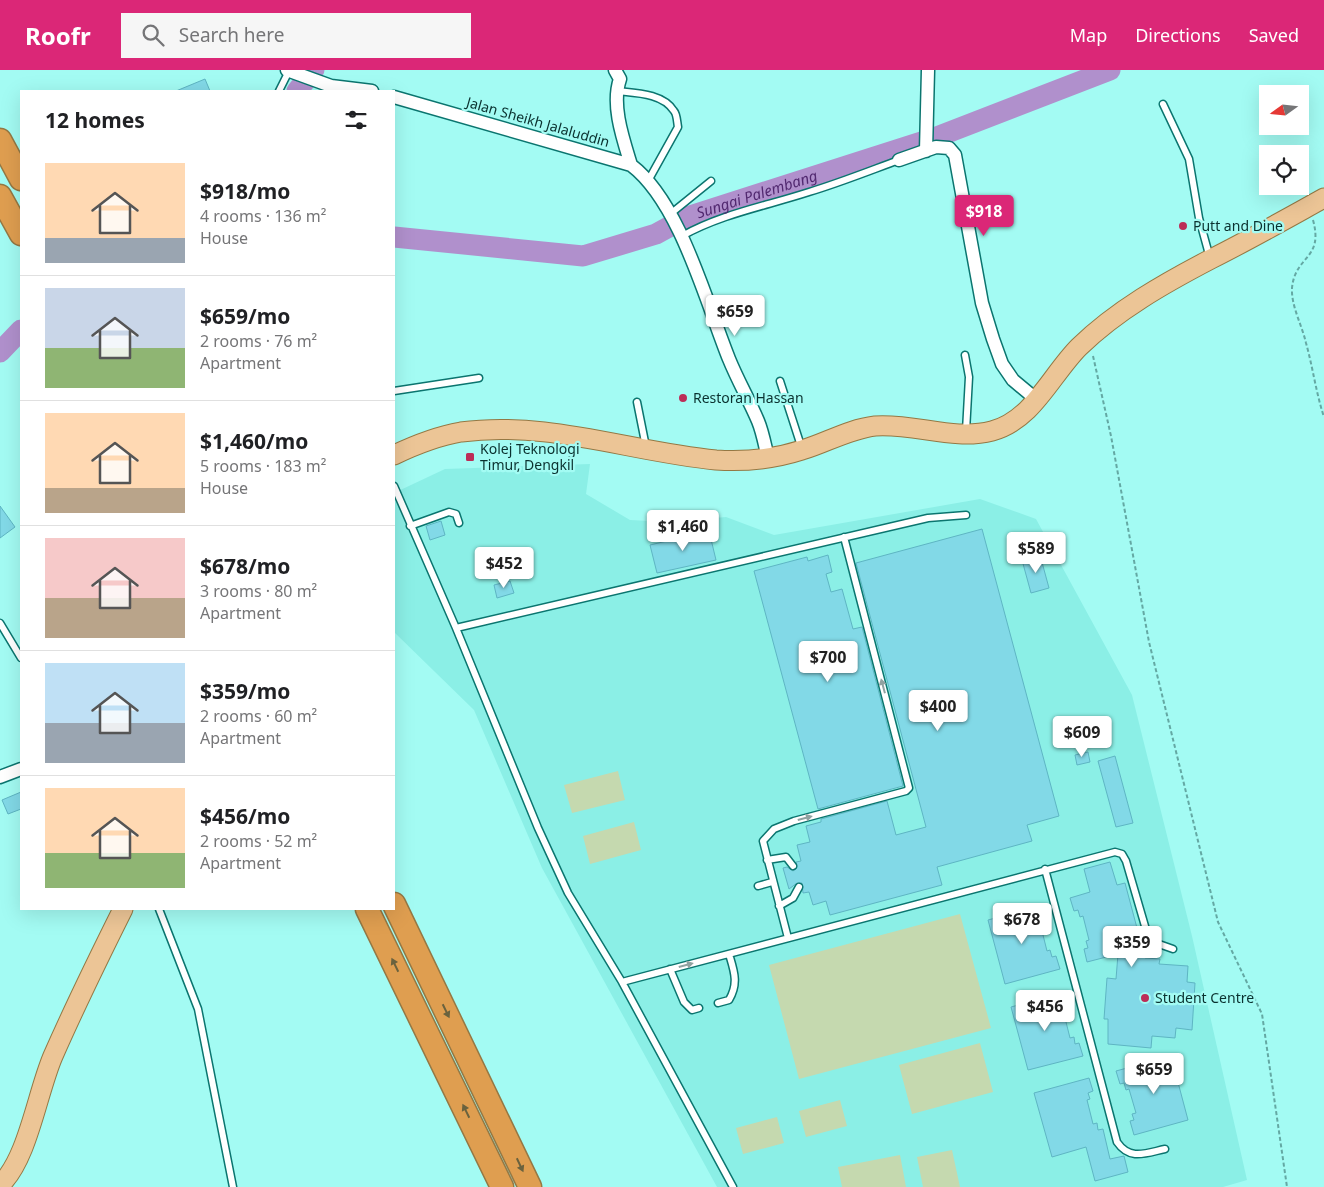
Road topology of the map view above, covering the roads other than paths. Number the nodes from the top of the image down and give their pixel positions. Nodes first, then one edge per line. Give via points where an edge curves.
1 (615, 70) edge
2 (928, 70) edge
3 (290, 72) edge
4 (280, 90) edge
5 (364, 90) edge
6 (616, 91) junction
7 (395, 97) edge
8 (1163, 104) dead end
9 (0, 140) edge
10 (926, 149) junction
11 (900, 160) joint
12 (631, 165) junction
13 (20, 177) edge
14 (648, 181) junction
15 (711, 181) dead end
16 (0, 196) edge
17 (1316, 202) edge
18 (675, 224) junction
19 (20, 232) edge
20 (1210, 260) junction
21 (965, 355) dead end
22 (479, 378) dead end
23 (780, 381) dead end
24 (395, 391) edge
25 (1037, 400) junction
26 (637, 402) dead end
27 (966, 435) junction
28 (646, 448) junction
29 (802, 450) junction
30 (395, 454) edge
31 (768, 458) junction
32 (395, 488) edge
33 (966, 515) dead end
34 (459, 523) dead end
35 (410, 526) junction
36 (844, 537) junction
37 (0, 623) edge
38 (456, 628) junction
39 (20, 656) edge
40 (20, 769) edge
41 (0, 777) edge
42 (767, 860) junction
43 (791, 863) dead end
44 (1045, 869) junction
45 (772, 882) junction
46 (758, 886) dead end
47 (799, 887) dead end
48 (395, 906) edge
49 (779, 906) junction
50 (123, 910) edge
51 (160, 910) edge
52 (367, 910) edge
53 (788, 938) junction
54 (1172, 949) dead end
55 (729, 954) junction
56 (670, 969) junction
57 (622, 982) junction
58 (718, 1003) dead end
59 (696, 1009) dead end
60 (1165, 1149) dead end
61 (0, 1185) edge
62 (233, 1187) edge
63 (502, 1187) edge
64 (530, 1187) edge
65 (733, 1187) edge

1 - 6 street via 620,79
2 - 10 street
3 - 4 lane
3 - 5 street via 331,86
6 - 12 street via 623,140
6 - 14 lane via 660,99 674,111 678,127
7 - 12 street, Jalan Sheikh Jalaluddin
8 - 20 lane via 1189,159
9 - 13 highway
10 - 11 street
10 - 25 street via 949,148 955,155 982,303 993,339 1002,364 1013,380
11 - 18 lane via 697,228
12 - 14 street, Jalan Sheikh Jalaluddin
14 - 18 street, Jalan Sheikh Jalaluddin
15 - 18 lane
16 - 19 highway
17 - 20 main road
18 - 31 street via 731,365 759,423
20 - 25 main road via 1118,314 1079,348
21 - 27 lane via 969,377
22 - 24 lane
23 - 29 lane
25 - 27 main road via 1014,420 996,430
26 - 28 lane
27 - 29 main road via 911,426 874,426
28 - 30 main road via 562,435 490,430 461,432
28 - 31 main road via 717,460
29 - 31 main road
32 - 35 lane
33 - 36 lane via 928,518
34 - 35 lane via 456,514 449,512
35 - 38 lane
36 - 38 lane
42 -> 36 lane via 764,841 774,829 906,791 910,784
37 - 39 lane
38 - 57 lane via 568,893
40 - 41 street
42 - 43 lane via 786,857
42 - 45 lane
44 - 53 lane
44 - 54 lane via 1107,853 1122,854 1147,933 1156,944
44 - 60 lane via 1117,1142 1130,1155
45 - 46 lane
45 - 49 lane
47 - 49 lane via 794,898
48 -> 64 highway
49 - 53 lane
50 - 61 main road via 52,1058 23,1146
51 - 62 lane via 198,1009
63 -> 52 highway
53 - 55 lane
56 -> 55 lane
55 - 58 lane via 736,977 735,990 729,1000
56 - 57 lane
56 - 59 lane via 684,1002
57 - 65 lane

